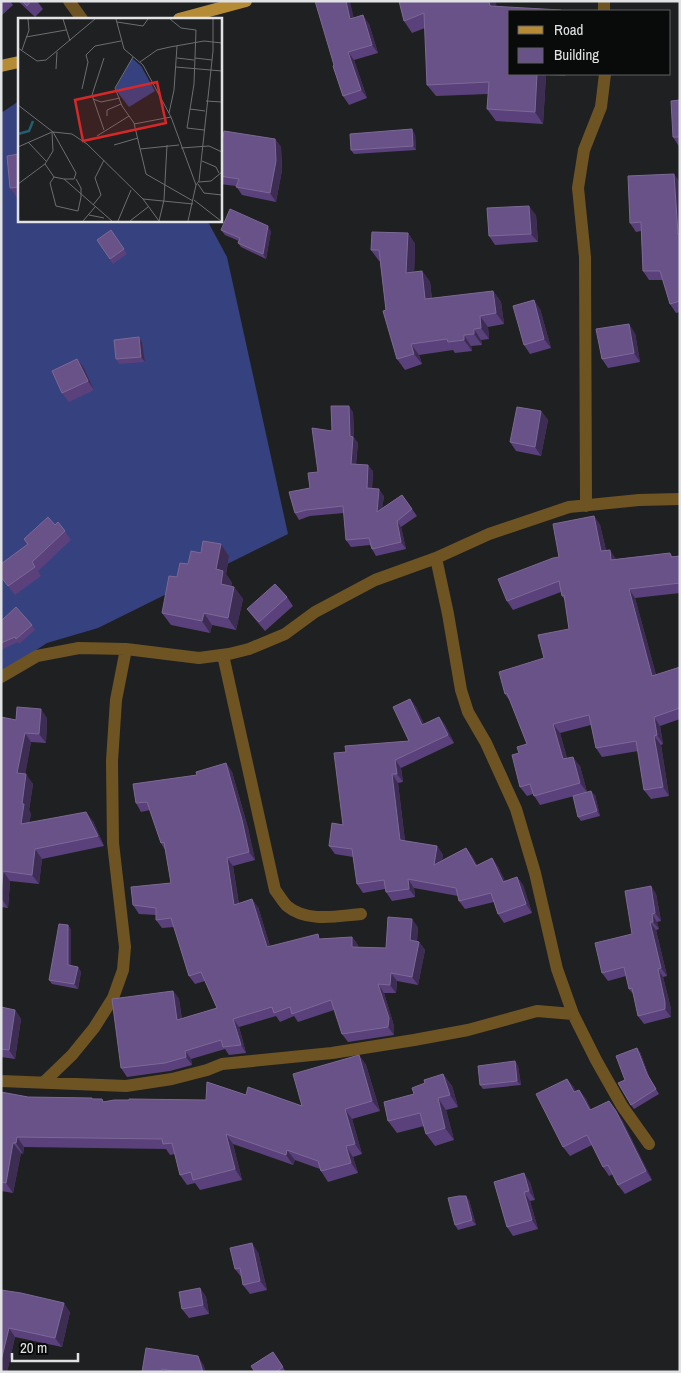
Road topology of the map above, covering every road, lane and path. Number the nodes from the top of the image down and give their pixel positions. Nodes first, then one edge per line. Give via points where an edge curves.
1 (70, 1) edge
2 (246, 1) edge
3 (81, 18) edge
4 (183, 18) edge
5 (18, 62) edge
6 (1, 66) edge
7 (606, 75) edge
8 (680, 498) edge
9 (586, 506) junction
10 (436, 558) junction
11 (126, 649) junction
12 (223, 655) junction
13 (1, 677) edge
14 (362, 914) dead end
15 (574, 1014) junction
16 (1, 1081) edge
17 (43, 1082) junction
18 (649, 1144) dead end

1 - 3 street
2 - 4 main road
5 - 6 main road
7 - 9 street via 601,107 584,150 578,188 585,257
8 - 9 street
9 - 10 street via 569,507 489,534
10 - 12 street via 374,580 315,612 285,634 249,649
10 - 15 street via 461,690 468,712 516,809 535,873 557,969
11 - 12 street via 199,658
11 - 13 street via 79,648 37,656
11 - 17 street via 116,700 112,761 113,843 125,947 124,970 113,998 94,1028 72,1055
12 - 14 street via 275,890 287,906 305,916
15 - 17 street via 537,1010 423,1039 332,1053 222,1064 172,1080 126,1086
15 - 18 street via 622,1106
16 - 17 street

